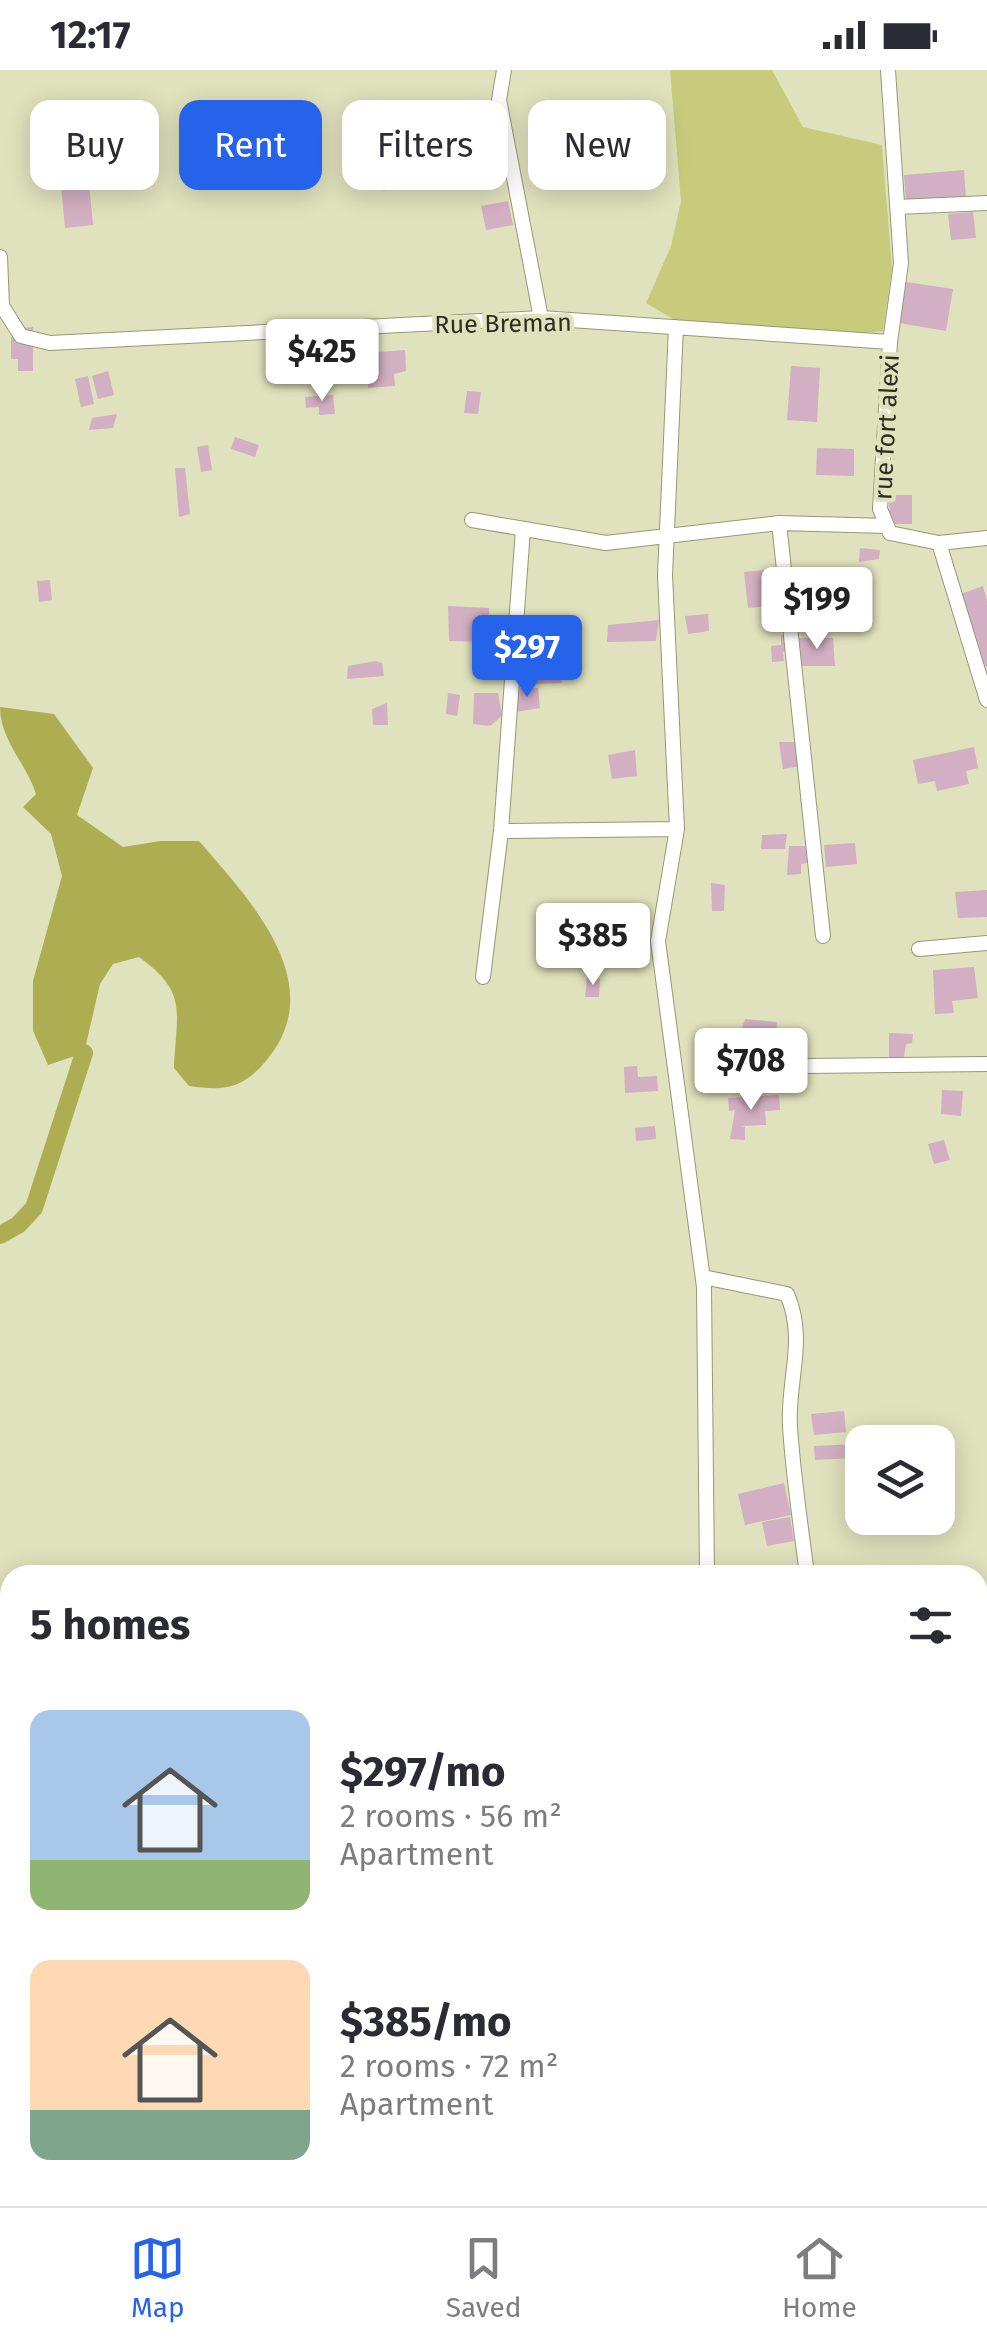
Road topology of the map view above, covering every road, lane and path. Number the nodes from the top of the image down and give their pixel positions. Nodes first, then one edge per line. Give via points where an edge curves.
1 (504, 70) edge
2 (888, 70) edge
3 (987, 203) edge
4 (897, 207) junction
5 (0, 257) edge
6 (541, 318) junction
7 (676, 327) junction
8 (890, 342) junction
9 (472, 520) dead end
10 (779, 524) junction
11 (887, 526) junction
12 (523, 529) junction
13 (667, 536) junction
14 (987, 538) edge
15 (939, 543) junction
16 (987, 700) edge
17 (677, 829) junction
18 (501, 831) junction
19 (824, 936) dead end
20 (987, 944) edge
21 (918, 949) dead end
22 (483, 977) dead end
23 (987, 1064) edge
24 (806, 1066) dead end
25 (703, 1277) junction
26 (707, 1565) edge
27 (805, 1565) edge

1 - 6 street via 500,100
2 - 4 street, rue fort alexi
3 - 4 street
4 - 8 street, rue fort alexi via 901,263
5 - 6 street, Rue Breman via 2,306 21,336 50,342
6 - 7 street, Rue Breman
7 - 8 street, Rue Breman
7 - 13 street
8 - 11 street, rue fort alexi via 880,509
9 - 12 street
10 - 11 street
10 - 13 street
10 - 19 street
11 - 15 street, rue fort alexi
12 - 13 street via 606,543
12 - 18 street
13 - 17 street
14 - 15 street, rue fort alexi
15 - 16 street
17 - 18 street
17 - 25 street via 658,942
18 - 22 street
20 - 21 street
23 - 24 street
25 - 26 street
25 - 27 street via 786,1294 796,1314 789,1421

